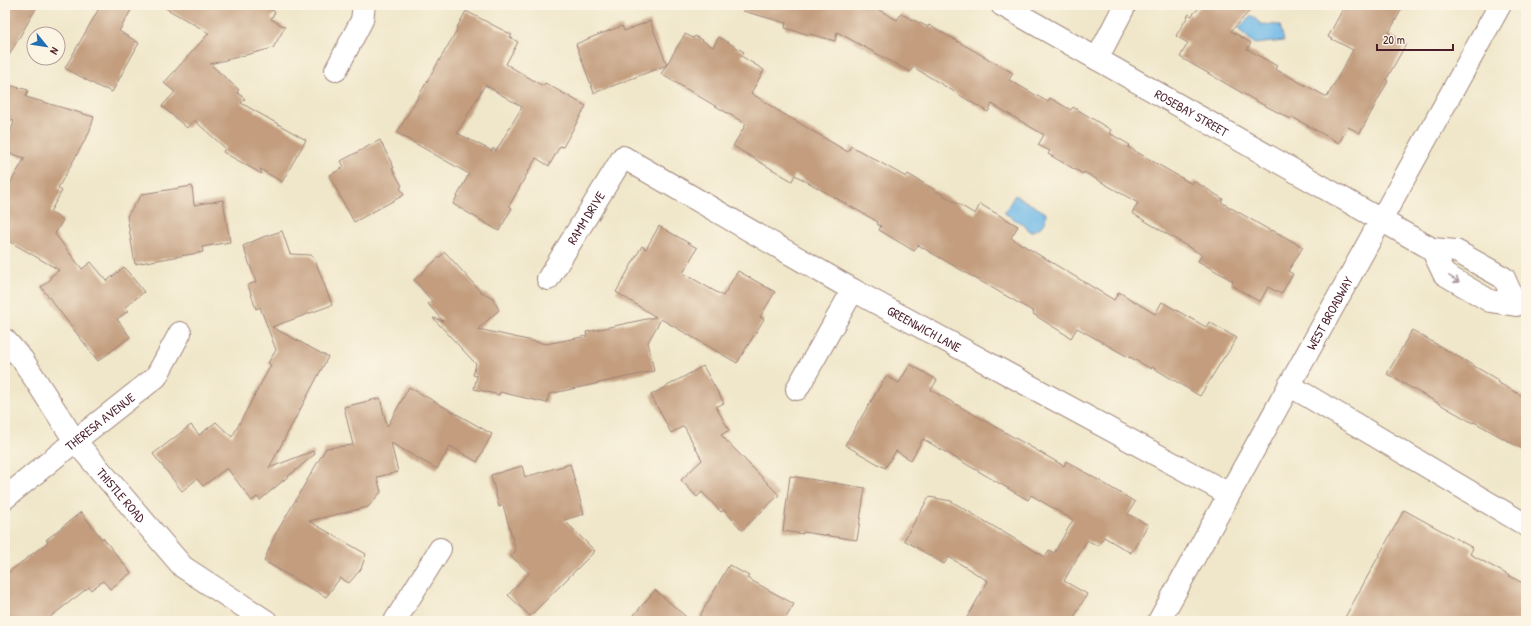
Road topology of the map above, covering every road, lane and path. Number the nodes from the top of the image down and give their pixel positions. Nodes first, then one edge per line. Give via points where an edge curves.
1 (364, 5) edge
2 (1002, 5) edge
3 (1125, 5) edge
4 (1500, 5) edge
5 (1097, 59) junction
6 (336, 70) dead end
7 (623, 157) joint
8 (1381, 220) junction
9 (548, 279) dead end
10 (853, 290) junction
11 (1521, 308) edge
12 (180, 333) dead end
13 (5, 340) edge
14 (1289, 385) junction
15 (797, 389) dead end
16 (75, 441) junction
17 (1229, 494) junction
18 (5, 498) edge
19 (1526, 525) edge
20 (440, 549) dead end
21 (266, 621) edge
22 (395, 621) edge
23 (1159, 621) edge

1 - 6 street via 362,20
2 - 5 street, ROSEBAY STREET
3 - 5 street
4 - 8 street, WEST BROADWAY
5 - 8 street, ROSEBAY STREET
7 - 9 street, RAMM DRIVE
7 - 10 street, GREENWICH LANE
8 - 11 street, ROSEBAY STREET via 1432,249 1444,274 1490,301
8 - 14 street, WEST BROADWAY
10 - 15 street
10 - 17 street, GREENWICH LANE
12 - 16 street, THERESA AVENUE via 156,377
13 - 16 street, THISTLE ROAD via 22,359
14 - 17 street, WEST BROADWAY
14 - 19 street
16 - 18 street, THERESA AVENUE
16 - 21 street, THISTLE ROAD via 183,567
17 - 23 street, WEST BROADWAY
20 - 22 street

